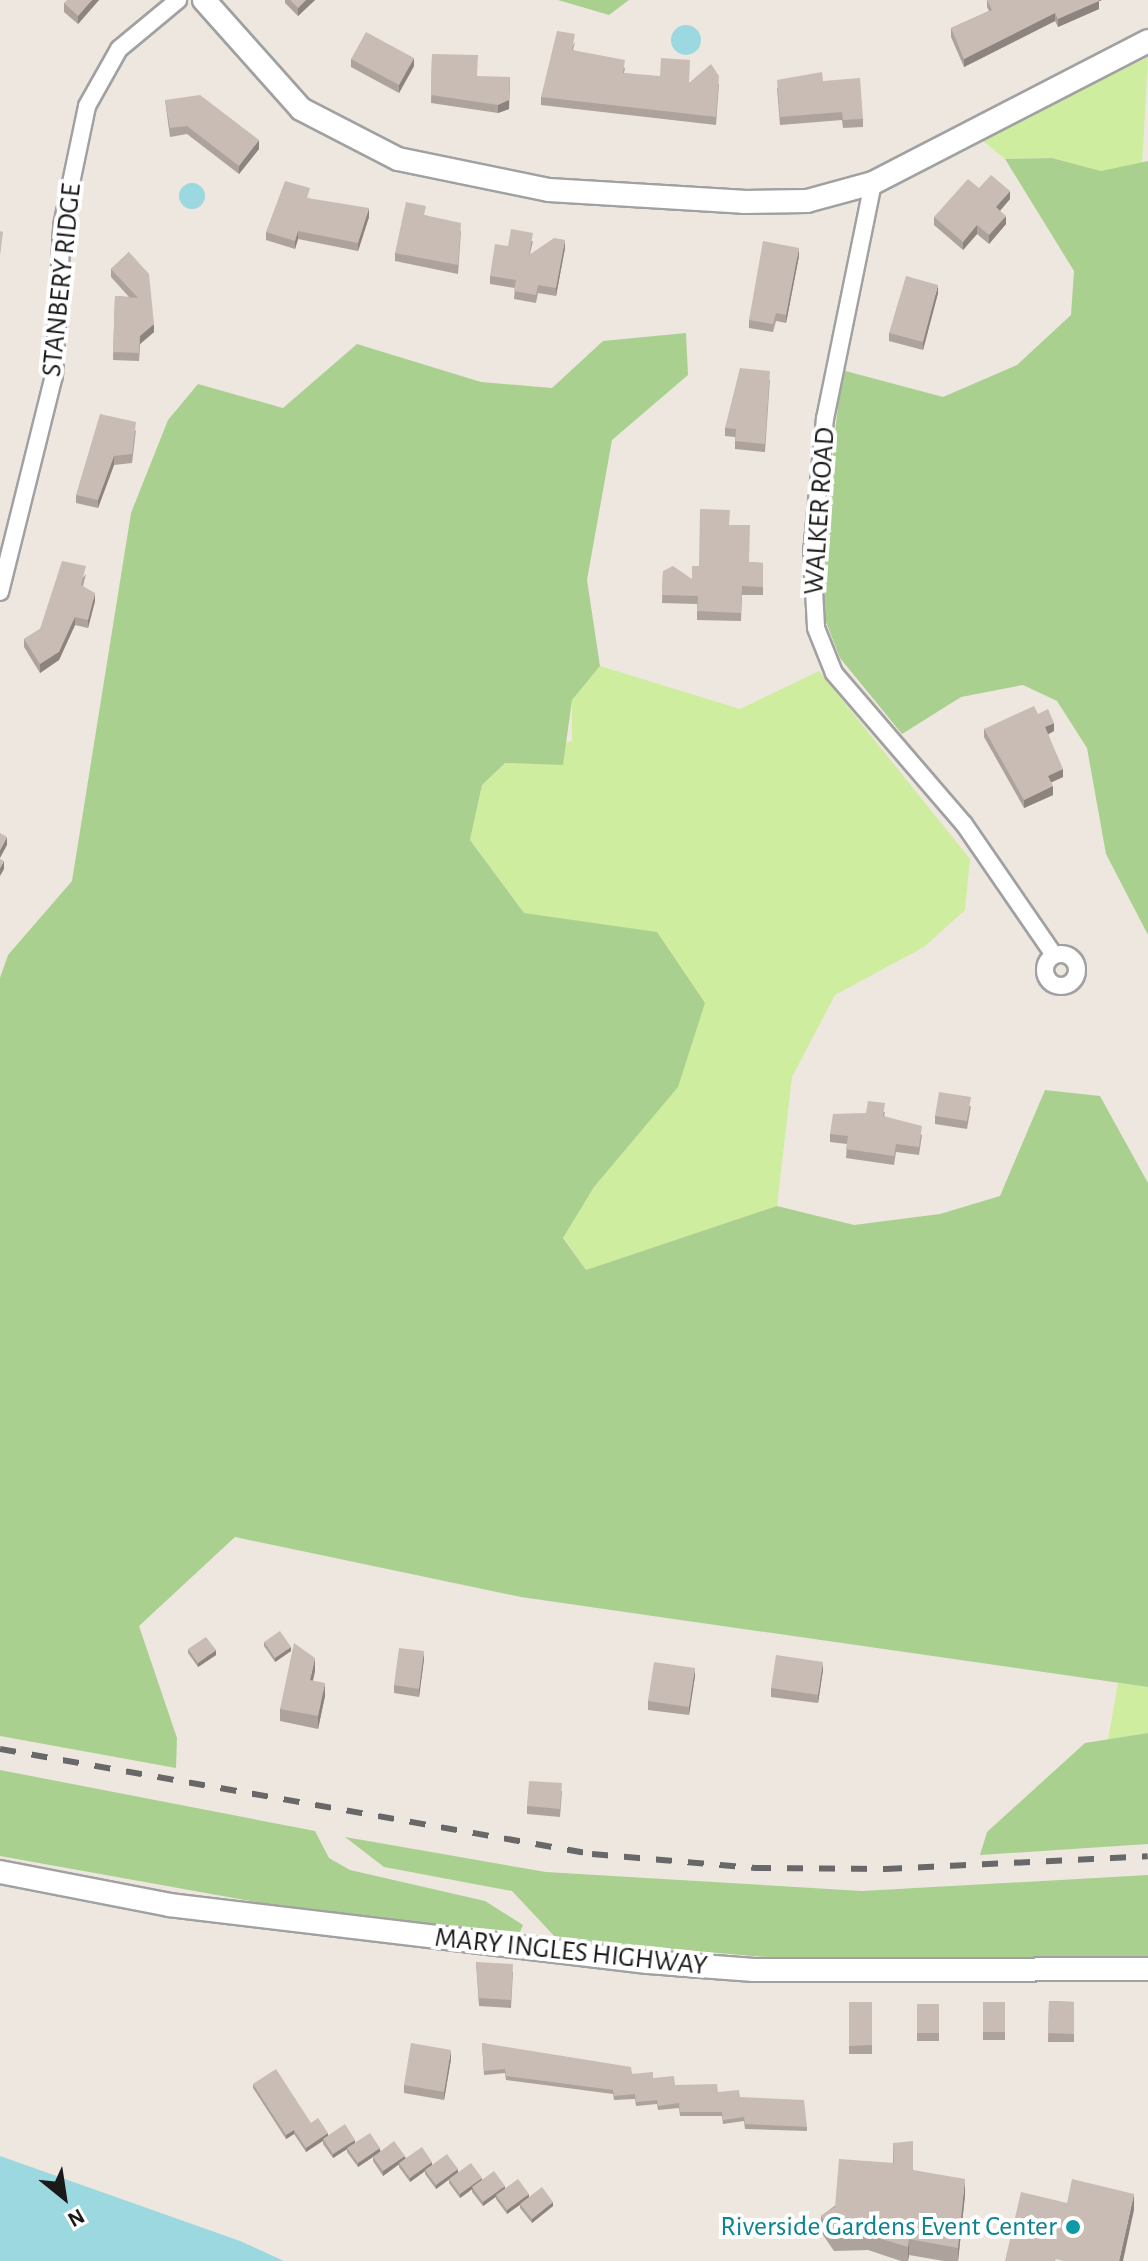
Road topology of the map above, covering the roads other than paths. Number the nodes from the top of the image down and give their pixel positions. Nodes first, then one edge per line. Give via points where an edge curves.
1 (178, 0) edge
2 (204, 0) edge
3 (1148, 41) edge
4 (873, 183) junction
5 (0, 592) edge
6 (1054, 955) dead end
7 (0, 1872) edge
8 (1148, 1969) edge

1 - 5 street, STANBERY RIDGE via 119,49 87,106 62,226 54,376
2 - 4 street via 301,109 371,147 447,174 549,190 743,202 807,201
3 - 4 street
4 - 6 street, WALKER ROAD via 825,418 812,553 816,628 834,673 964,824
7 - 8 street, MARY INGLES HIGHWAY via 184,1907 648,1962 754,1970

